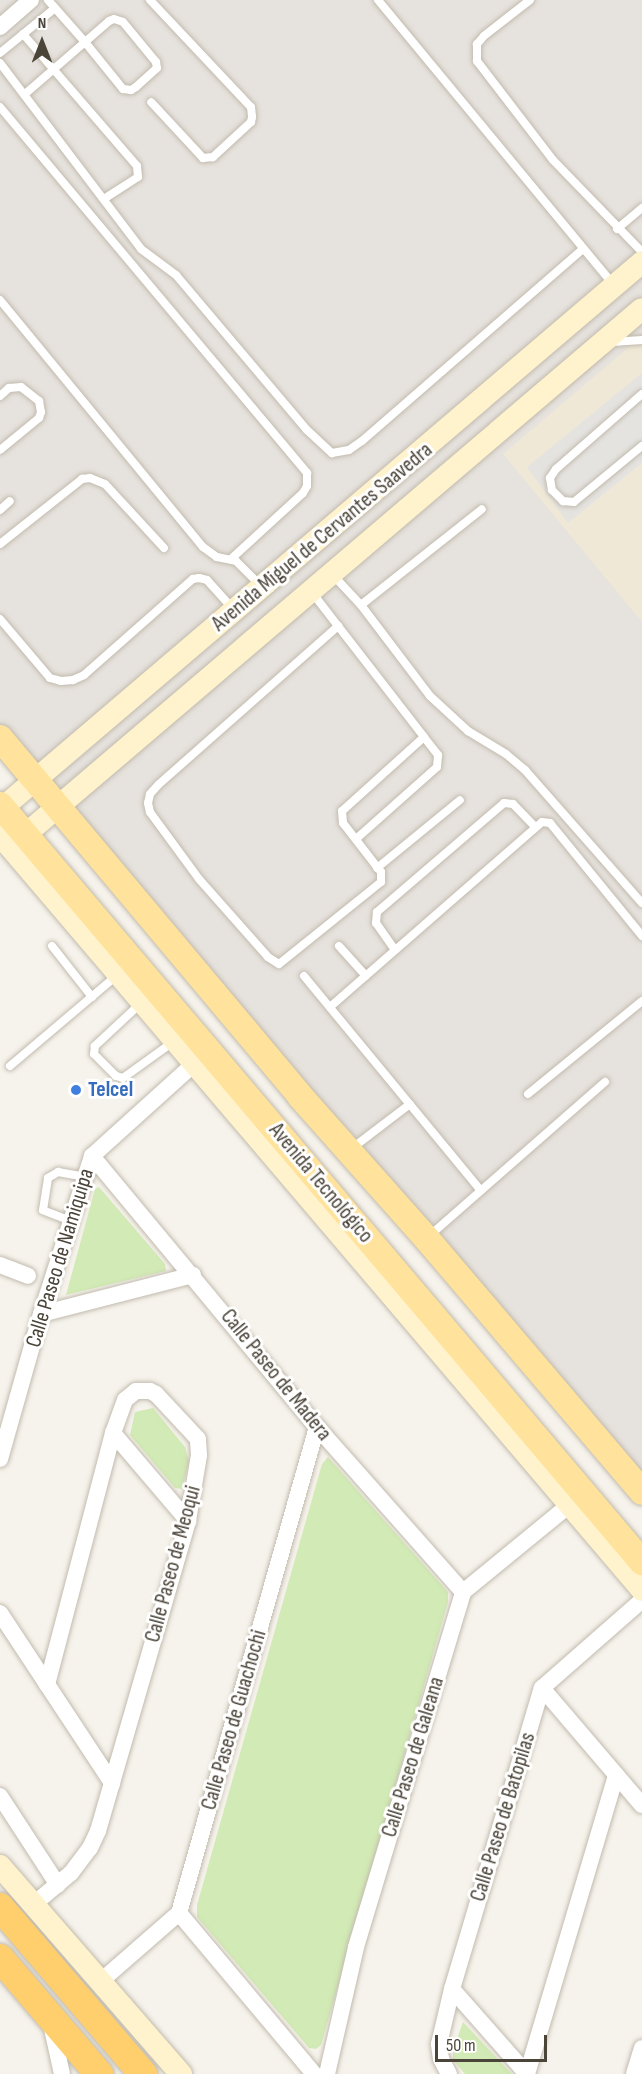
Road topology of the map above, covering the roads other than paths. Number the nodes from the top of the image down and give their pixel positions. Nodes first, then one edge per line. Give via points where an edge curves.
1 (31, 0) edge
2 (48, 0) edge
3 (150, 0) edge
4 (378, 0) edge
5 (530, 0) edge
6 (55, 8) junction
7 (0, 27) edge
8 (24, 34) junction
9 (85, 42) junction
10 (0, 53) edge
11 (0, 63) edge
12 (55, 68) junction
13 (25, 94) junction
14 (151, 102) dead end
15 (0, 107) edge
16 (104, 199) junction
17 (642, 208) edge
18 (617, 229) junction
19 (583, 249) junction
20 (642, 252) edge
21 (642, 262) edge
22 (615, 286) junction
23 (0, 300) edge
24 (642, 309) edge
25 (642, 340) edge
26 (603, 342) junction
27 (642, 394) edge
28 (0, 396) edge
29 (438, 438) junction
30 (642, 446) edge
31 (0, 450) edge
32 (461, 463) junction
33 (10, 501) dead end
34 (482, 509) dead end
35 (0, 510) edge
36 (0, 544) edge
37 (164, 548) dead end
38 (231, 559) junction
39 (332, 574) junction
40 (262, 587) junction
41 (311, 591) junction
42 (362, 605) junction
43 (234, 611) junction
44 (0, 619) edge
45 (338, 626) junction
46 (87, 737) junction
47 (424, 737) junction
48 (0, 738) edge
49 (111, 763) junction
50 (35, 779) junction
51 (460, 800) dead end
52 (60, 806) junction
53 (1, 808) edge
54 (534, 826) junction
55 (356, 839) junction
56 (9, 843) edge
57 (377, 868) junction
58 (642, 903) edge
59 (642, 936) edge
60 (52, 946) dead end
61 (339, 946) dead end
62 (395, 950) junction
63 (119, 974) junction
64 (304, 976) dead end
65 (366, 976) junction
66 (92, 997) junction
67 (142, 1001) junction
68 (642, 1001) edge
69 (330, 1007) junction
70 (175, 1040) junction
71 (195, 1063) junction
72 (10, 1066) dead end
73 (605, 1082) dead end
74 (528, 1094) dead end
75 (410, 1104) junction
76 (348, 1151) junction
77 (92, 1156) junction
78 (85, 1177) junction
79 (481, 1191) junction
80 (71, 1221) junction
81 (427, 1239) junction
82 (0, 1265) edge
83 (193, 1275) junction
84 (28, 1276) dead end
85 (41, 1314) junction
86 (317, 1427) junction
87 (113, 1433) junction
88 (0, 1459) edge
89 (642, 1492) edge
90 (576, 1499) junction
91 (188, 1521) junction
92 (642, 1562) edge
93 (642, 1590) edge
94 (463, 1592) junction
95 (642, 1600) edge
96 (0, 1613) edge
97 (46, 1684) junction
98 (542, 1688) junction
99 (616, 1774) junction
100 (112, 1783) junction
101 (0, 1796) edge
102 (642, 1805) edge
103 (0, 1866) edge
104 (58, 1885) junction
105 (0, 1889) edge
106 (34, 1904) junction
107 (0, 1907) edge
108 (179, 1913) junction
109 (35, 1948) junction
110 (0, 1958) edge
111 (101, 1981) junction
112 (452, 1989) junction
113 (50, 2017) junction
114 (642, 2048) edge
115 (62, 2074) edge
116 (99, 2074) edge
117 (143, 2074) edge
118 (181, 2074) edge
119 (314, 2074) edge
120 (327, 2074) edge
121 (449, 2074) edge
122 (527, 2074) edge
123 (634, 2074) edge

1 - 7 street
2 - 6 lane
3 - 14 lane via 251,107 251,122 213,157 203,158
4 - 19 lane
5 - 18 lane via 477,44 477,61 553,160
6 - 8 lane
6 - 9 lane
8 - 10 lane
8 - 12 lane
9 - 9 lane via 127,90 157,68 119,19 110,21
9 - 12 lane
11 - 13 lane
12 - 13 lane
12 - 16 lane via 138,170 138,177
13 - 16 lane
15 - 38 lane via 307,473 308,486 303,493
16 - 19 lane via 141,249 176,274 308,430 332,453 340,454 362,441
17 - 18 lane
18 - 20 lane
19 - 22 lane
21 - 22 street, Avenida Miguel de Cervantes Saavedra
22 - 29 street, Avenida Miguel de Cervantes Saavedra
23 - 38 lane via 203,547 217,557
24 - 26 street, Avenida Miguel de Cervantes Saavedra
25 - 26 lane
26 - 32 street, Avenida Miguel de Cervantes Saavedra
27 - 30 lane via 555,469 550,478 552,490 562,501 574,502
28 - 31 lane via 9,388 21,387 39,401 41,412 39,418
29 - 32 street
29 - 40 street, Avenida Miguel de Cervantes Saavedra
32 - 39 street, Avenida Miguel de Cervantes Saavedra
33 - 35 lane
34 - 42 lane
36 - 37 lane via 75,485 90,478 105,484
38 - 40 lane
39 - 41 street, Avenida Miguel de Cervantes Saavedra
39 - 42 lane
40 - 43 street, Avenida Miguel de Cervantes Saavedra
41 - 45 lane
41 - 49 street, Avenida Miguel de Cervantes Saavedra
42 - 58 lane via 430,696 468,731 525,770
43 - 44 lane via 207,580 193,579 73,681 50,678
43 - 46 street, Avenida Miguel de Cervantes Saavedra
45 - 47 lane
45 - 57 lane via 159,784 148,803 150,812 199,879 274,963 284,962 378,885 382,876
46 - 49 street
46 - 50 street, Avenida Miguel de Cervantes Saavedra
47 - 55 lane via 342,811 344,823
47 - 55 lane via 438,755 437,767
48 - 50 main road, Avenida Tecnológico
49 - 52 street, Avenida Miguel de Cervantes Saavedra
50 - 52 main road, Avenida Tecnológico
50 - 53 street, Avenida Miguel de Cervantes Saavedra
51 - 57 lane
52 - 56 street, Avenida Miguel de Cervantes Saavedra
52 - 76 main road, Avenida Tecnológico
53 - 56 main road, Avenida Tecnológico
54 - 59 lane via 550,823
54 - 62 lane
54 - 62 lane via 513,804 504,803 377,912 376,923
55 - 57 lane
56 - 63 street
56 - 90 main road, Avenida Tecnológico
60 - 66 lane
61 - 65 lane
62 - 65 lane
63 - 66 lane
63 - 67 street
64 - 69 lane
65 - 69 lane
66 - 72 lane
67 - 70 street
67 - 70 lane via 95,1046 94,1054 123,1078
68 - 74 lane
69 - 75 lane
70 - 71 street
71 - 77 street, Calle Paseo de Namiquipa
71 - 90 street
73 - 79 lane
75 - 76 lane
75 - 79 lane
76 - 81 main road, Avenida Tecnológico
77 - 78 street, Calle Paseo de Namiquipa
77 - 83 street, Calle Paseo de Madera
78 - 80 street, Calle Paseo de Namiquipa
78 - 80 lane via 58,1172 48,1178 43,1210
79 - 81 lane
80 - 85 street, Calle Paseo de Namiquipa
81 - 89 main road, Avenida Tecnológico
82 - 84 street
83 - 85 street
83 - 86 street, Calle Paseo de Madera
85 - 88 street, Calle Paseo de Namiquipa
86 - 94 street, Calle Paseo de Madera
86 - 108 street, Calle Paseo de Guachochi
87 - 91 street
87 - 91 street, Calle Paseo de Meoqui via 125,1400 130,1394 143,1391 156,1394 194,1433 199,1455
87 - 97 street, Calle Paseo de Meoqui
90 - 92 main road, Avenida Tecnológico
90 - 93 street
90 - 94 street
91 - 100 street, Calle Paseo de Meoqui
94 - 120 street, Calle Paseo de Galeana via 356,1947
95 - 98 street
96 - 97 street
97 - 100 street
98 - 99 street
98 - 112 street, Calle Paseo de Batopilas
99 - 102 street
99 - 122 street
100 - 104 street, Calle Paseo de Meoqui via 90,1848
101 - 104 street
103 - 106 street
104 - 106 street, Calle Paseo de Meoqui
105 - 109 highway
106 - 111 street
107 - 109 highway
108 - 111 street
108 - 119 street
109 - 117 highway
110 - 113 highway
111 - 118 street
112 - 121 street, Calle Paseo de Batopilas via 439,2044
112 - 122 street
113 - 115 street
113 - 116 highway
114 - 123 street

